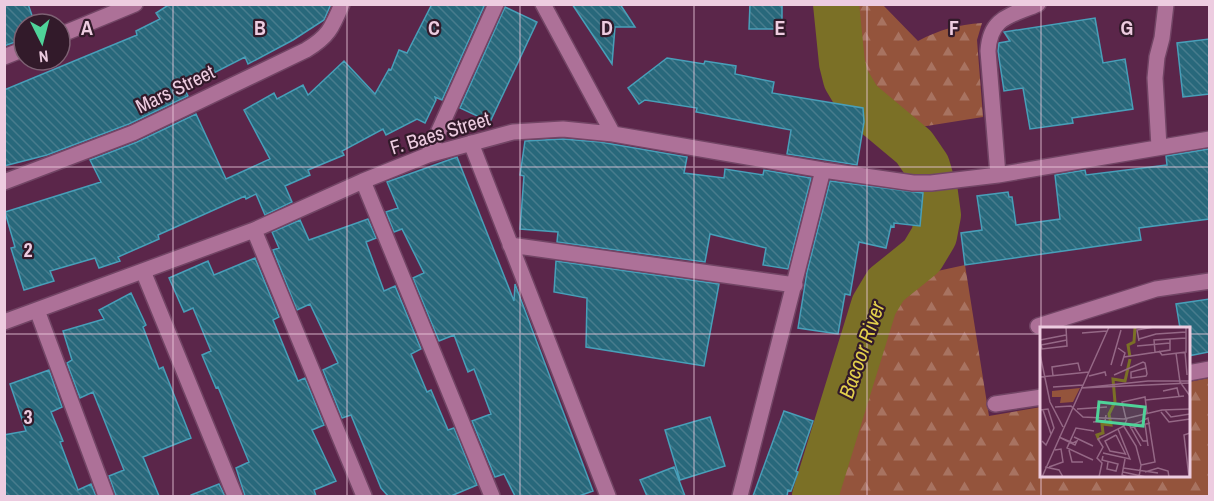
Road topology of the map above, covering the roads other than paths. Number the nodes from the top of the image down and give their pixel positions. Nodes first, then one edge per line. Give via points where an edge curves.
1 (342, 4) edge
2 (496, 4) edge
3 (543, 4) edge
4 (1038, 4) edge
5 (1166, 4) edge
6 (125, 6) edge
7 (72, 30) edge
8 (613, 134) junction
9 (1209, 139) edge
10 (471, 143) junction
11 (1159, 147) junction
12 (428, 155) junction
13 (824, 170) junction
14 (998, 175) junction
15 (363, 181) junction
16 (4, 182) edge
17 (254, 230) junction
18 (510, 245) junction
19 (143, 271) junction
20 (1209, 281) edge
21 (795, 285) junction
22 (37, 310) junction
23 (4, 322) edge
24 (1038, 326) dead end
25 (1209, 369) edge
26 (1190, 373) edge
27 (1040, 396) edge
28 (995, 404) dead end
29 (106, 496) edge
30 (236, 496) edge
31 (364, 496) edge
32 (492, 496) edge
33 (608, 496) edge
34 (740, 496) edge

1 - 16 street, Mars Street via 332,28 306,50 133,133
2 - 12 street
3 - 8 street
4 - 14 street via 1001,21 988,38
5 - 11 street via 1155,78
6 - 7 street
8 - 10 street, F. Baes Street via 563,129 513,132
8 - 13 street, F. Baes Street
9 - 11 street, F. Baes Street
10 - 12 street, F. Baes Street
10 - 18 street
11 - 14 street, F. Baes Street
12 - 15 street, F. Baes Street
13 - 14 street, F. Baes Street via 913,183
13 - 21 street
15 - 17 street, F. Baes Street
15 - 32 street
17 - 19 street, F. Baes Street
17 - 31 street
18 - 21 street
18 - 33 street
19 - 22 street, F. Baes Street
19 - 30 street
20 - 24 street via 1156,289
21 - 34 street
22 - 23 street, F. Baes Street
22 - 29 street
25 - 26 street
27 - 28 street

